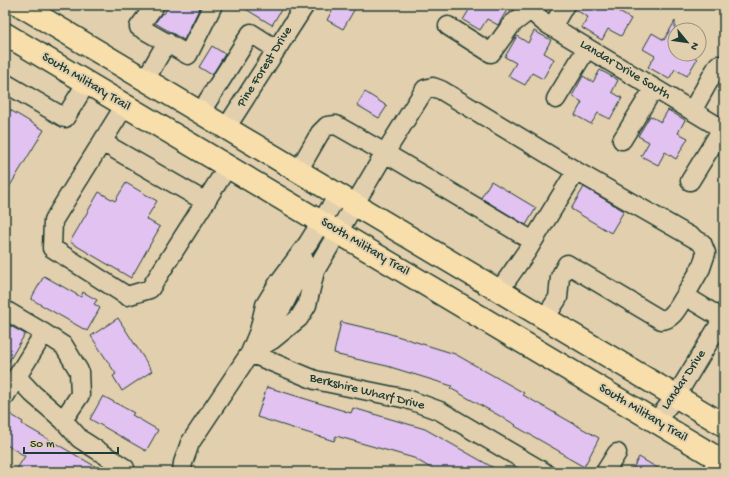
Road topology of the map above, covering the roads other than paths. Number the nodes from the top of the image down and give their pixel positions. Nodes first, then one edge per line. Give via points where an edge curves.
1 (20, 5) edge
2 (155, 5) edge
3 (213, 5) edge
4 (305, 5) edge
5 (565, 5) edge
6 (533, 6) edge
7 (448, 26) dead end
8 (552, 27) junction
9 (5, 34) edge
10 (167, 42) junction
11 (587, 48) junction
12 (276, 49) junction
13 (718, 65) dead end
14 (145, 80) junction
15 (87, 82) junction
16 (5, 83) edge
17 (654, 88) junction
18 (556, 99) dead end
19 (125, 105) junction
20 (692, 111) junction
21 (200, 113) junction
22 (226, 128) junction
23 (723, 129) edge
24 (622, 140) dead end
25 (102, 142) junction
26 (385, 153) junction
27 (228, 166) junction
28 (298, 171) junction
29 (576, 171) junction
30 (690, 181) dead end
31 (346, 200) junction
32 (206, 202) junction
33 (330, 226) junction
34 (533, 241) junction
35 (308, 244) junction
36 (499, 290) junction
37 (685, 296) junction
38 (5, 310) edge
39 (545, 318) junction
40 (724, 318) edge
41 (280, 324) junction
42 (259, 331) junction
43 (44, 333) junction
44 (250, 353) junction
45 (17, 377) junction
46 (5, 396) edge
47 (676, 396) junction
48 (63, 420) junction
49 (656, 420) junction
50 (724, 425) edge
51 (617, 453) dead end
52 (718, 464) edge
53 (125, 468) dead end
54 (182, 472) edge
55 (544, 472) edge
56 (605, 472) edge

1 - 14 main road
2 - 10 street via 139,27
3 - 10 street via 188,54
4 - 12 street, Pine Forest Drive
5 - 8 street
6 - 7 street via 512,24 491,53
6 - 8 street, Landar Drive South via 537,16
8 - 11 street, Landar Drive South
9 - 15 main road, South Military Trail
10 - 14 street
11 - 17 street, Landar Drive South
11 - 18 street
12 - 21 street via 252,33
12 - 22 street, Pine Forest Drive
13 - 20 street
14 - 21 main road
15 - 16 street via 65,118
15 - 19 main road, South Military Trail
17 - 20 street, Landar Drive South
17 - 24 street
19 - 25 street
19 - 27 main road, South Military Trail
20 - 23 street, Landar Drive South
21 - 22 main road
22 - 28 main road
23 - 30 street
25 - 32 street
25 - 32 street via 53,221 52,248 127,296 150,289
26 - 28 street via 336,125 327,126 320,133
26 - 29 street via 425,88 433,87
26 - 31 street
26 - 34 street
27 - 32 street
27 - 33 main road, South Military Trail
28 - 31 main road
29 - 34 street
29 - 37 street via 702,243 706,253 701,268
31 - 33 street
31 - 36 main road
33 - 35 street
33 - 41 street via 307,305 299,318
33 - 49 main road, South Military Trail
34 - 36 street
35 - 41 street via 283,306
35 - 42 street via 278,282 265,305
36 - 39 main road
37 - 39 street via 670,317 661,320 567,264 560,277 558,298
37 - 40 street
38 - 43 street
39 - 47 main road
40 - 47 street, Landar Drive
41 - 42 street
41 - 44 street via 272,340
42 - 44 street
43 - 45 street
43 - 48 street via 64,346 79,371 80,395
44 - 54 street via 190,443
44 - 55 street, Berkshire Wharf Drive via 316,380 407,399 440,411
45 - 46 street
45 - 48 street
47 - 49 street, Landar Drive
47 - 50 main road
48 - 53 street via 80,439
49 - 52 main road, South Military Trail
51 - 56 street

